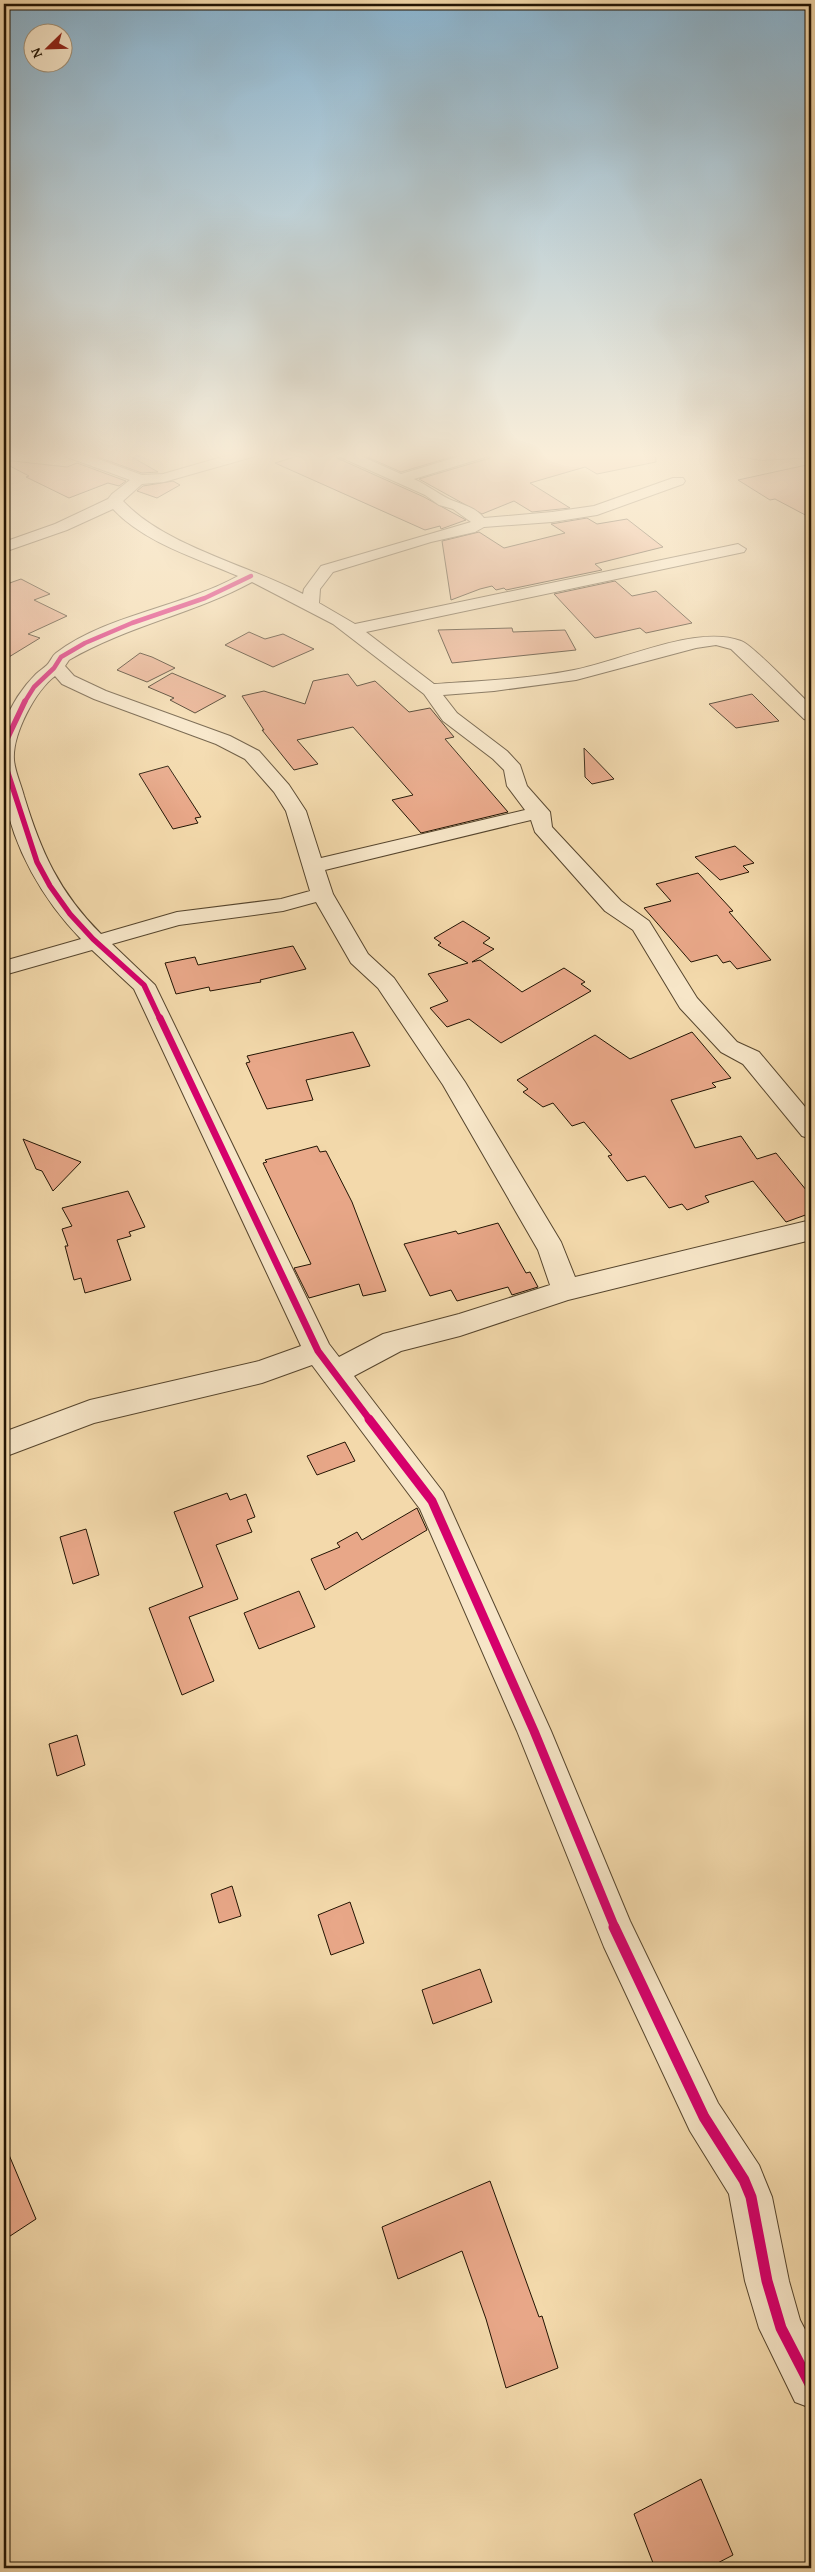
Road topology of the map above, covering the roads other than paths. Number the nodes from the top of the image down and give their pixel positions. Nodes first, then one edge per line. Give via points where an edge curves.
1 (243, 573) edge
2 (324, 573) edge
3 (618, 573) edge
4 (250, 576) junction
5 (311, 596) junction
6 (354, 630) junction
7 (56, 667) junction
8 (430, 690) junction
9 (811, 715) edge
10 (540, 812) junction
11 (24, 830) junction
12 (4, 834) edge
13 (315, 866) junction
14 (322, 894) junction
15 (95, 941) junction
16 (5, 969) edge
17 (811, 1130) edge
18 (811, 1230) edge
19 (566, 1290) junction
20 (327, 1362) junction
21 (4, 1446) edge
22 (811, 2386) edge

1 - 4 street
2 - 5 street
3 - 6 street
4 - 5 street via 291,594
4 - 7 street via 220,593 93,640 63,656
5 - 6 street
6 - 8 street via 386,654 398,668
7 - 11 street via 30,692 13,724 4,757
7 - 13 street via 68,680 100,695 223,740 252,755 282,789 296,811
8 - 9 street via 567,677 716,640 737,645
8 - 10 street via 450,717 509,764 517,786
10 - 13 street
10 - 17 street via 542,828 613,906 647,933 688,1003 729,1047 751,1058
11 - 12 street
11 - 15 street via 49,886
13 - 14 street
14 - 15 street via 283,905 177,919
14 - 19 street via 360,958 386,983 453,1082 551,1249
15 - 16 street
15 - 20 street via 144,984
18 - 19 street
19 - 20 street via 460,1325
20 - 21 street via 262,1372 90,1412
20 - 22 street via 432,1501 534,1731 617,1934 704,2117 744,2180 781,2328

